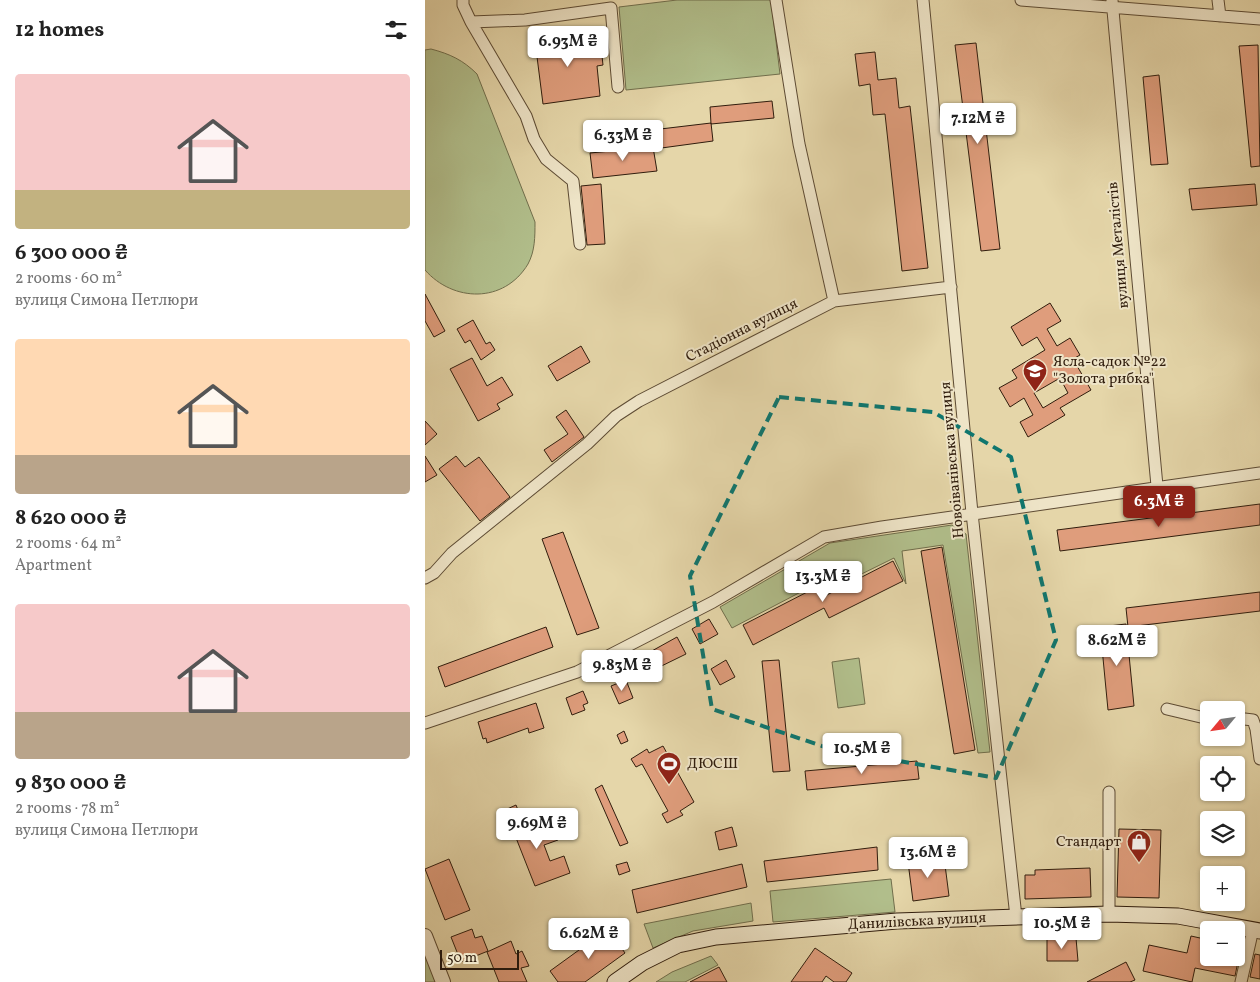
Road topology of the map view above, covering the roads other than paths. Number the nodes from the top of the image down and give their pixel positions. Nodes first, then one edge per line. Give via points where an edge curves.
1 (463, 0) edge
2 (776, 0) edge
3 (923, 0) edge
4 (1021, 0) edge
5 (1218, 0) edge
6 (1112, 4) edge
7 (1219, 16) junction
8 (1260, 20) edge
9 (471, 22) junction
10 (618, 87) dead end
11 (580, 244) dead end
12 (951, 287) junction
13 (834, 301) junction
14 (1260, 473) edge
15 (1157, 486) junction
16 (973, 513) junction
17 (425, 578) edge
18 (1167, 709) dead end
19 (1200, 716) edge
20 (1245, 719) edge
21 (425, 723) edge
22 (1260, 759) edge
23 (1109, 792) dead end
24 (1109, 914) junction
25 (1016, 917) junction
26 (1256, 930) edge
27 (425, 936) edge
28 (443, 982) edge
29 (615, 982) edge
30 (1241, 982) edge

1 - 9 street
2 - 13 street via 799,144
3 - 12 street, Новоіванівська вулиця
4 - 6 street
5 - 7 street
6 - 7 street
6 - 15 street, вулиця Металістів
7 - 8 street
9 - 10 street via 525,20 611,8
9 - 11 street via 526,116 546,159 573,181
12 - 13 street
12 - 16 street, Новоіванівська вулиця
13 - 17 street, Стадіонна вулиця via 639,401 616,416 587,444
14 - 15 street
15 - 16 street
16 - 21 street via 823,537 713,602 589,666
16 - 25 street, Новоіванівська вулиця
18 - 19 street
20 - 22 street via 1253,720
23 - 24 street
24 - 25 main road, Данилівська вулиця
24 - 26 main road, Данилівська вулиця via 1178,916
25 - 29 main road, Данилівська вулиця via 897,922 716,937 678,945 642,963
26 - 30 street
27 - 28 street

